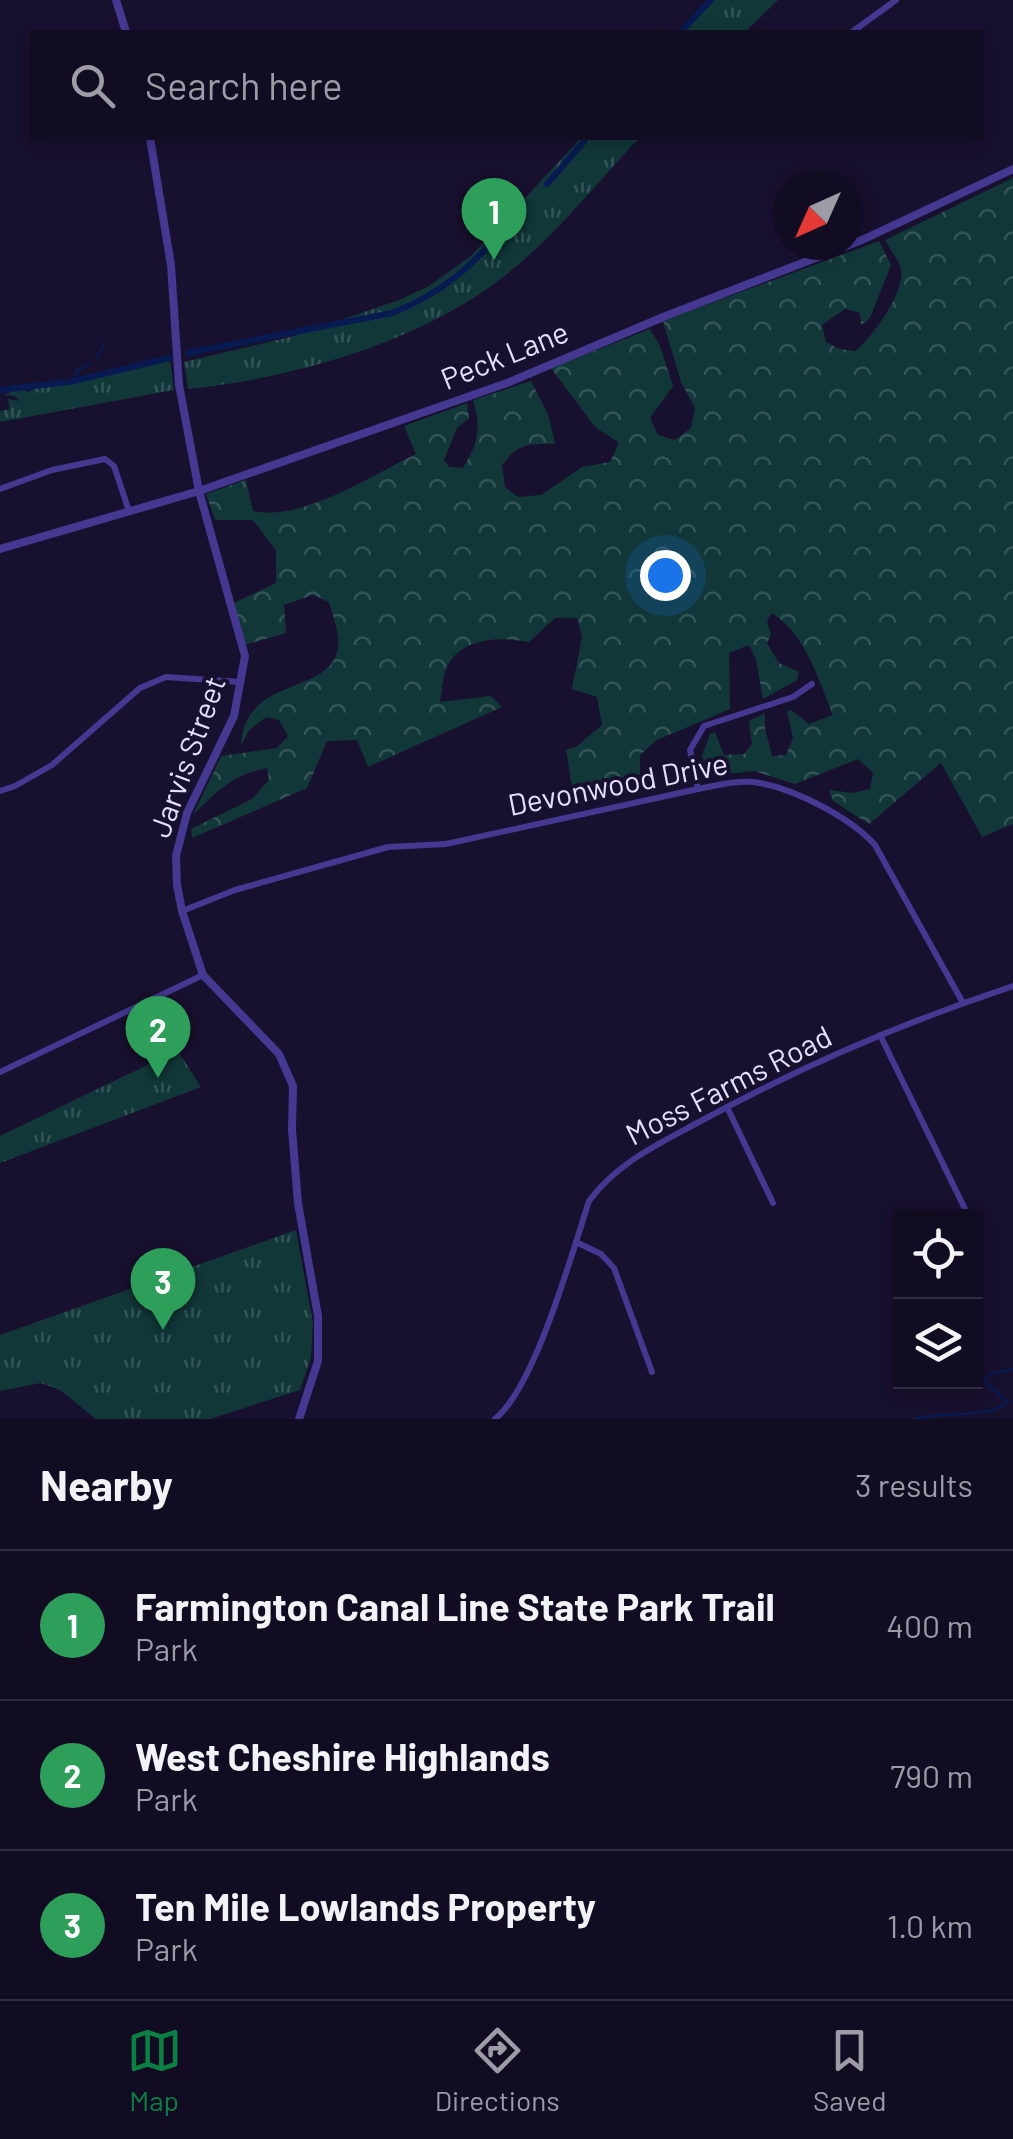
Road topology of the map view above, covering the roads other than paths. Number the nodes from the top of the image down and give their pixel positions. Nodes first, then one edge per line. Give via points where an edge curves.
1 (116, 0) edge
2 (896, 0) edge
3 (125, 30) edge
4 (855, 30) edge
5 (150, 140) edge
6 (1013, 168) edge
7 (0, 489) edge
8 (199, 492) junction
9 (129, 511) junction
10 (0, 549) edge
11 (242, 682) junction
12 (812, 684) dead end
13 (698, 789) junction
14 (0, 791) edge
15 (182, 911) junction
16 (203, 974) junction
17 (1013, 986) edge
18 (963, 1003) junction
19 (880, 1036) junction
20 (0, 1072) edge
21 (726, 1106) junction
22 (773, 1203) dead end
23 (965, 1209) edge
24 (576, 1242) junction
25 (652, 1372) dead end
26 (299, 1419) edge
27 (495, 1419) edge

1 - 3 street
2 - 4 street
5 - 8 street, Jarvis Street
6 - 8 street, Peck Lane via 862,240 507,383
7 - 9 street via 105,459 114,466
8 - 9 street, Peck Lane
8 - 11 street, Jarvis Street via 244,656
9 - 10 street, Peck Lane
11 - 14 street via 166,677 140,688 52,765
11 - 15 street, Jarvis Street via 234,716 187,813 176,856
12 - 13 street via 704,726 690,750
13 - 15 street, Devonwood Drive via 446,844 388,846
13 - 18 street, Devonwood Drive via 760,783 857,825 875,845
15 - 16 street, Jarvis Street
16 - 20 street
16 - 26 street, Jarvis Street via 280,1054 293,1086 298,1203 318,1316 318,1361
17 - 18 street, Moss Farms Road
18 - 19 street, Moss Farms Road
19 - 21 street, Moss Farms Road
19 - 23 street
21 - 22 street
21 - 24 street, Moss Farms Road via 603,1182
24 - 25 street via 614,1268
24 - 27 street, Moss Farms Road via 532,1365

